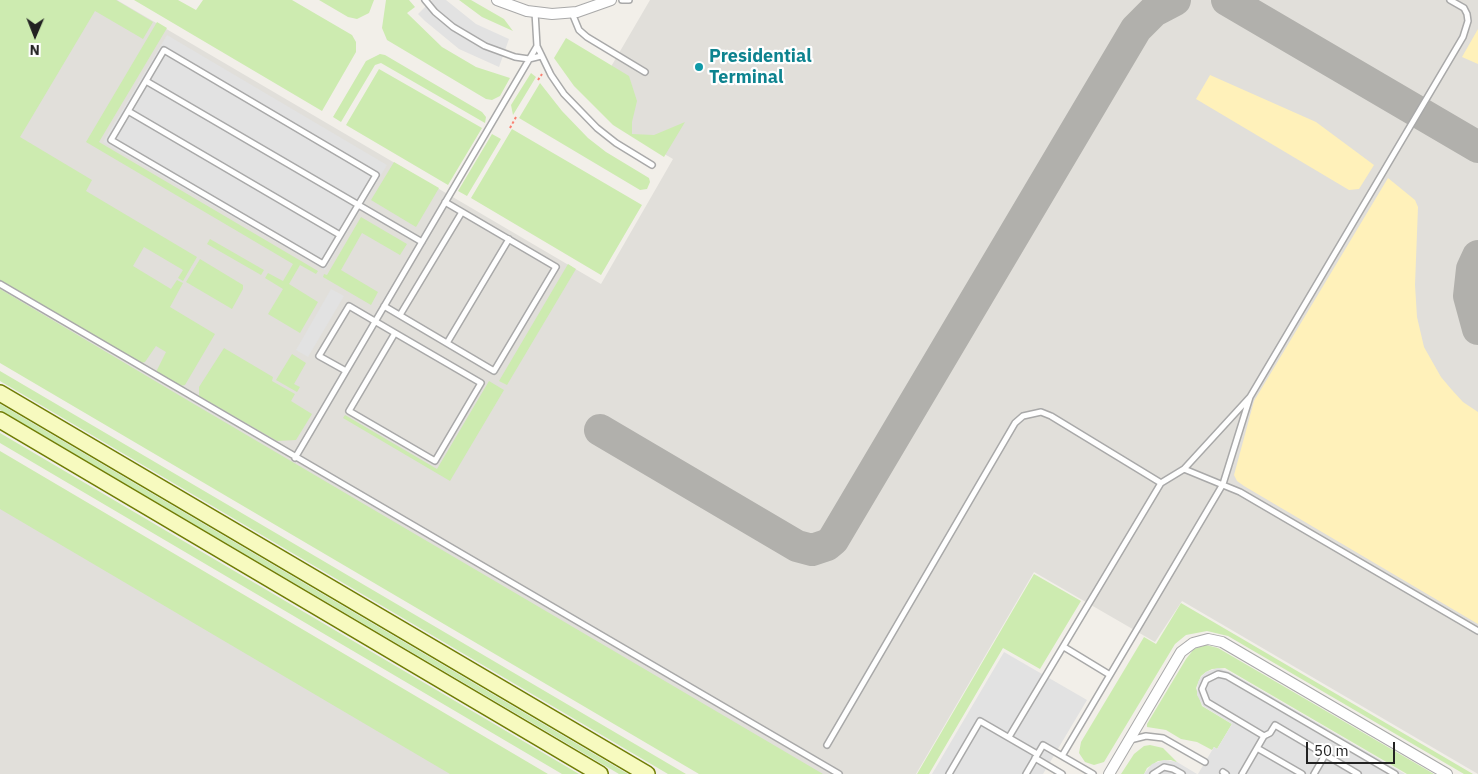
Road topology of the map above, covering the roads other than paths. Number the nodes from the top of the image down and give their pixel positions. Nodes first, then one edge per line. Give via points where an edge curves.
1 (425, 0) edge
2 (497, 0) edge
3 (611, 0) edge
4 (622, 0) edge
5 (629, 0) edge
6 (1450, 0) edge
7 (534, 12) junction
8 (572, 13) junction
9 (537, 46) junction
10 (541, 56) junction
11 (529, 59) junction
12 (645, 72) dead end
13 (146, 81) junction
14 (128, 111) junction
15 (652, 165) dead end
16 (445, 202) junction
17 (358, 204) junction
18 (462, 212) junction
19 (340, 235) junction
20 (509, 239) junction
21 (422, 242) junction
22 (0, 284) edge
23 (384, 306) junction
24 (400, 316) junction
25 (375, 321) junction
26 (395, 333) junction
27 (447, 343) junction
28 (346, 371) junction
29 (0, 393) edge
30 (1250, 397) junction
31 (0, 420) edge
32 (295, 458) junction
33 (1184, 469) junction
34 (1161, 483) junction
35 (1223, 484) junction
36 (1478, 631) edge
37 (1064, 647) junction
38 (1110, 675) junction
39 (1264, 736) junction
40 (1009, 737) junction
41 (1129, 740) junction
42 (827, 745) dead end
43 (1257, 748) junction
44 (1325, 755) junction
45 (1036, 756) junction
46 (1062, 756) junction
47 (1205, 762) dead end
48 (600, 774) edge
49 (646, 774) edge
50 (839, 774) edge
51 (949, 774) edge
52 (1026, 774) edge
53 (1062, 774) edge
54 (1093, 774) edge
55 (1109, 774) edge
56 (1153, 774) edge
57 (1182, 774) edge
58 (1242, 774) edge
59 (1302, 774) edge
60 (1314, 774) edge
61 (1358, 774) edge
62 (1394, 774) edge
63 (1447, 774) edge

1 - 11 lane via 435,12 470,38 500,52
2 - 7 street
3 - 8 street
4 - 5 lane
6 - 30 lane via 1464,8 1467,14 1463,37
7 - 8 street
7 - 9 lane
8 - 12 lane via 579,30 587,37
9 - 10 lane
9 - 11 lane
10 - 11 lane
10 - 15 lane via 564,94 580,112 616,143
11 - 16 lane
13 - 14 lane
13 - 17 lane
13 - 17 lane via 164,50 376,175
14 - 19 lane
14 - 19 lane via 111,140 323,264
16 - 18 lane
16 - 21 lane
17 - 19 lane
17 - 21 lane
18 - 20 lane
18 - 24 lane
20 - 27 lane
20 - 27 lane via 556,267 494,371
21 - 23 lane
22 - 32 lane
23 - 24 lane
23 - 25 lane
24 - 27 lane
25 - 26 lane
25 - 28 lane
25 - 28 lane via 349,306 319,356
26 - 26 lane via 481,383 435,461 349,411
28 - 32 lane
29 - 49 street
30 - 33 lane
30 - 35 lane
31 - 48 street
32 - 50 lane
33 - 34 lane
33 - 35 lane
34 - 37 lane
34 - 42 lane via 1051,416 1041,412 1023,416 1015,422
35 - 36 lane
35 - 38 lane
37 - 38 lane
37 - 40 lane
38 - 46 lane
39 - 43 lane
39 - 44 lane via 1275,726
39 - 62 lane via 1207,702 1202,689 1206,680 1218,674 1228,676
40 - 45 lane
40 - 51 lane via 980,721
41 - 47 lane via 1146,736 1163,738
41 - 55 street
41 - 63 street via 1181,652 1193,642 1208,639 1222,642
43 - 58 lane
43 - 59 lane
44 - 60 lane
44 - 61 lane
45 - 46 lane via 1043,745
45 - 52 lane
45 - 53 lane
46 - 54 lane
56 - 57 lane via 1164,768

